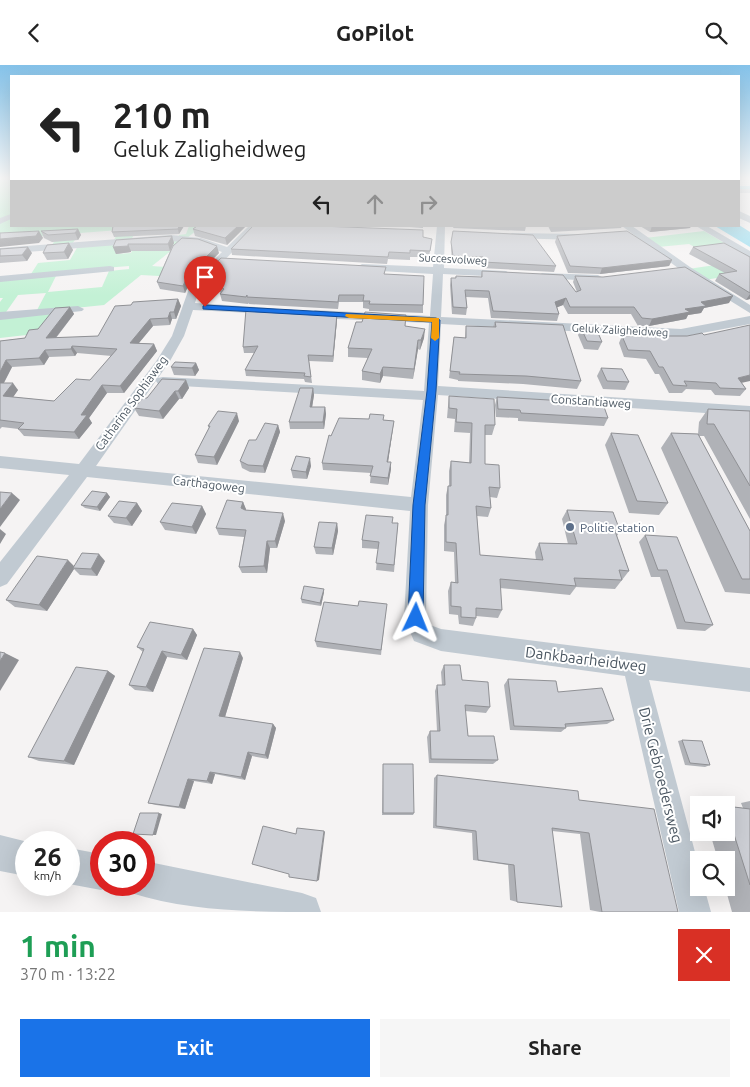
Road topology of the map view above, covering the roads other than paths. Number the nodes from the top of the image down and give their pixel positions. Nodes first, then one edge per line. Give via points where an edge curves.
1 (253, 227) edge
2 (537, 227) edge
3 (702, 227) edge
4 (627, 230) edge
5 (441, 231) edge
6 (505, 236) edge
7 (586, 236) edge
8 (541, 237) junction
9 (0, 251) edge
10 (750, 255) edge
11 (228, 257) junction
12 (352, 267) edge
13 (110, 269) dead end
14 (686, 269) junction
15 (439, 271) junction
16 (670, 271) edge
17 (516, 274) edge
18 (534, 275) edge
19 (610, 278) edge
20 (0, 279) edge
21 (189, 306) junction
22 (78, 309) dead end
23 (750, 310) edge
24 (278, 312) edge
25 (301, 313) edge
26 (0, 316) edge
27 (436, 320) junction
28 (750, 320) edge
29 (150, 380) junction
30 (431, 393) junction
31 (750, 411) edge
32 (0, 462) edge
33 (84, 469) junction
34 (419, 505) junction
35 (0, 578) edge
36 (634, 666) junction
37 (750, 680) edge
38 (0, 853) edge
39 (15, 856) edge
40 (155, 882) edge
41 (302, 912) edge
42 (695, 912) edge

1 - 11 street, Catharina Sophiaweg
2 - 8 street
3 - 10 street
4 - 14 street
5 - 15 street
6 - 8 street
7 - 8 street
9 - 11 street via 170,238 200,241
11 - 21 street, Catharina Sophiaweg via 192,288
12 - 15 street, Succesvolweg
13 - 20 street
14 - 16 street
14 - 23 street
15 - 17 street, Succesvolweg
15 - 27 street
18 - 19 street
21 - 24 street
21 - 29 street, Catharina Sophiaweg via 178,336
22 - 26 street
25 - 27 street, Geluk Zaligheidweg
27 - 28 street, Geluk Zaligheidweg via 681,333
27 - 30 street
29 - 30 street, Constantiaweg
29 - 33 street, Catharina Sophiaweg
30 - 31 street, Constantiaweg
30 - 34 street
32 - 33 street, Carthagoweg
33 - 34 street, Carthagoweg
33 - 35 street, Catharina Sophiaweg
34 - 36 street, Dankbaarheidweg via 416,618 422,633 441,640
36 - 37 street, Dankbaarheidweg
36 - 42 street, Drie Gebroedersweg
38 - 39 street
40 - 41 street

